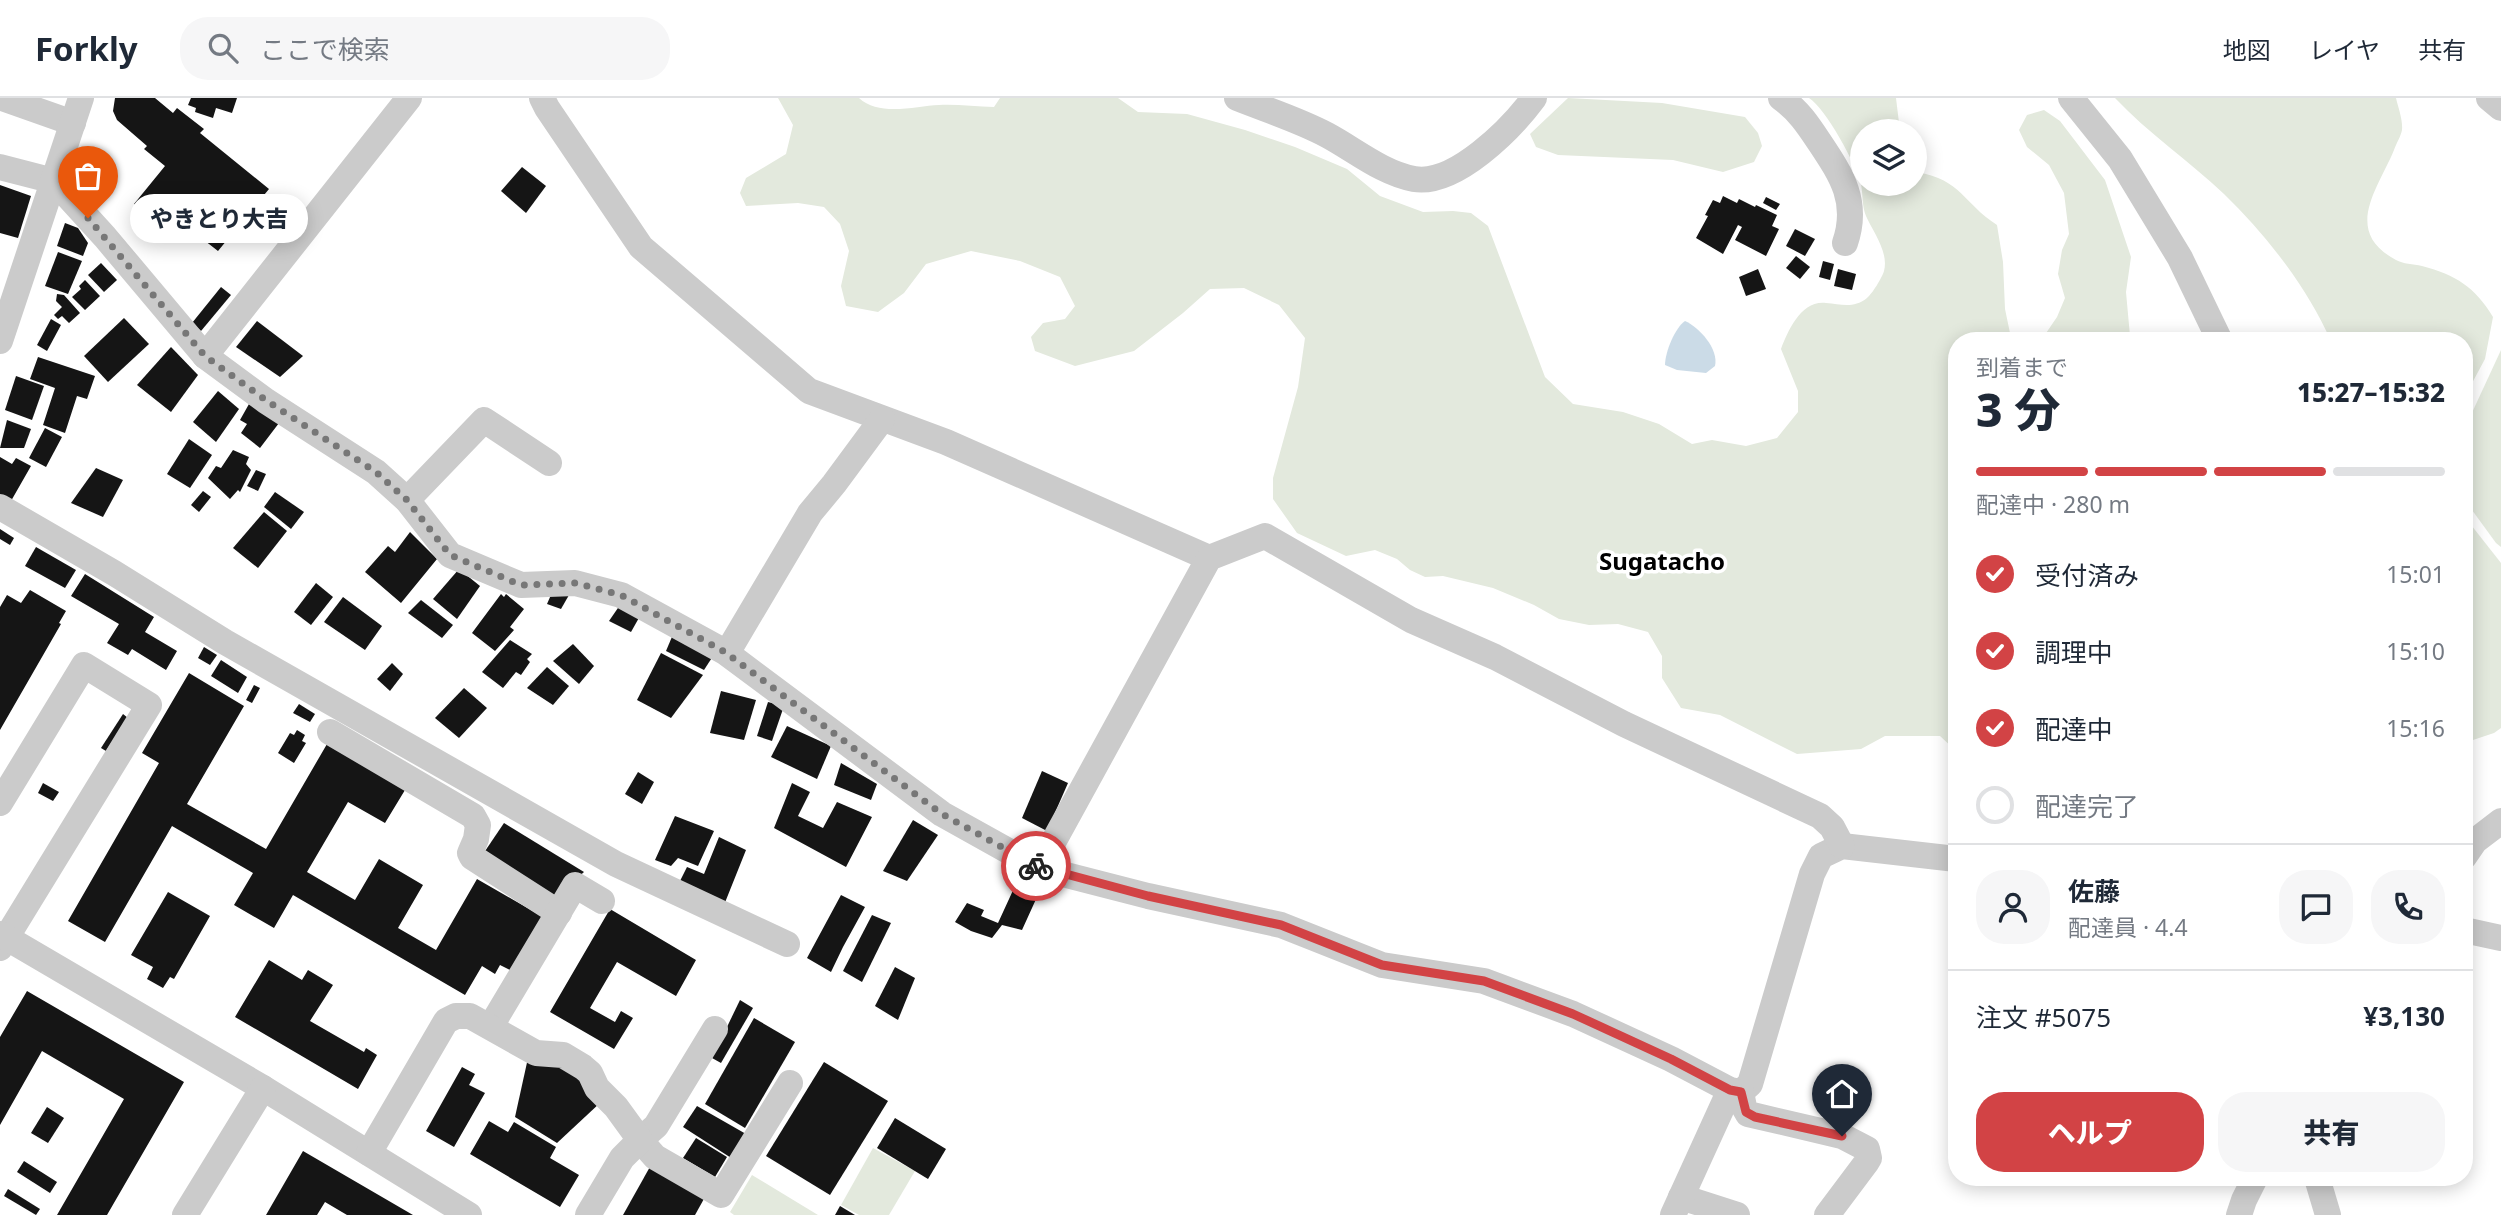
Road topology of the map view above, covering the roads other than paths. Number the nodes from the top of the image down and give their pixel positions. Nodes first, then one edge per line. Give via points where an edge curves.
1 (2, 98) edge
2 (81, 98) edge
3 (409, 98) edge
4 (542, 98) edge
5 (1237, 98) edge
6 (1534, 98) edge
7 (1781, 98) edge
8 (2071, 98) edge
9 (2489, 98) edge
10 (2501, 108) edge
11 (73, 123) junction
12 (0, 167) edge
13 (54, 181) junction
14 (1845, 243) dead end
15 (2216, 332) edge
16 (0, 341) edge
17 (205, 356) junction
18 (881, 419) junction
19 (549, 463) dead end
20 (407, 500) junction
21 (0, 507) edge
22 (1209, 558) junction
23 (727, 653) junction
24 (330, 732) dead end
25 (0, 803) edge
26 (2501, 821) edge
27 (2473, 844) edge
28 (1842, 846) junction
29 (1948, 858) edge
30 (1040, 868) junction
31 (601, 901) dead end
32 (559, 913) junction
33 (2473, 932) edge
34 (2501, 938) edge
35 (2, 940) edge
36 (787, 944) dead end
37 (491, 1026) junction
38 (715, 1028) dead end
39 (790, 1083) dead end
40 (263, 1088) junction
41 (1736, 1091) junction
42 (640, 1140) junction
43 (369, 1153) junction
44 (2251, 1186) edge
45 (2319, 1186) edge
46 (1677, 1206) edge
47 (185, 1215) edge
48 (468, 1215) edge
49 (588, 1215) edge
50 (1737, 1215) edge
51 (1827, 1215) edge
52 (2239, 1215) edge
53 (2328, 1215) edge

1 - 11 street
2 - 11 street
3 - 17 street
4 - 18 street via 640,247 809,391
5 - 6 street via 1327,135 1382,167 1433,180 1482,150
7 - 14 street via 1797,110 1841,175 1850,208 1851,226
8 - 15 street via 2120,159 2180,258
9 - 10 street
11 - 13 street
12 - 13 street
13 - 16 street
13 - 17 street
17 - 20 street via 376,472
18 - 22 street via 946,442
18 - 23 street via 810,513
19 - 20 street via 484,420
20 - 23 street via 450,555 521,585 575,583 621,595
21 - 36 street via 616,864
22 - 28 street via 1265,536 1411,620 1820,816
22 - 30 street
23 - 30 street via 942,814
24 - 32 street via 472,816 478,825 472,857
25 - 35 street via 84,665 149,705
26 - 27 street
28 - 29 street
28 - 41 street via 1821,856 1812,874 1750,1084
30 - 41 street via 1281,925 1382,965 1484,981 1573,1014
31 - 32 street via 575,885
32 - 37 street
33 - 34 street
35 - 40 street
37 - 42 street via 536,1053 564,1055 583,1066
37 - 43 street via 470,1016 446,1021
38 - 42 street via 656,1126
39 - 42 street via 721,1195 654,1157
40 - 43 street
40 - 47 street
41 - 46 street
41 - 51 street via 1748,1114 1842,1136 1867,1149 1866,1163
42 - 49 street via 622,1158
43 - 48 street
44 - 52 street
45 - 53 street
46 - 50 street

